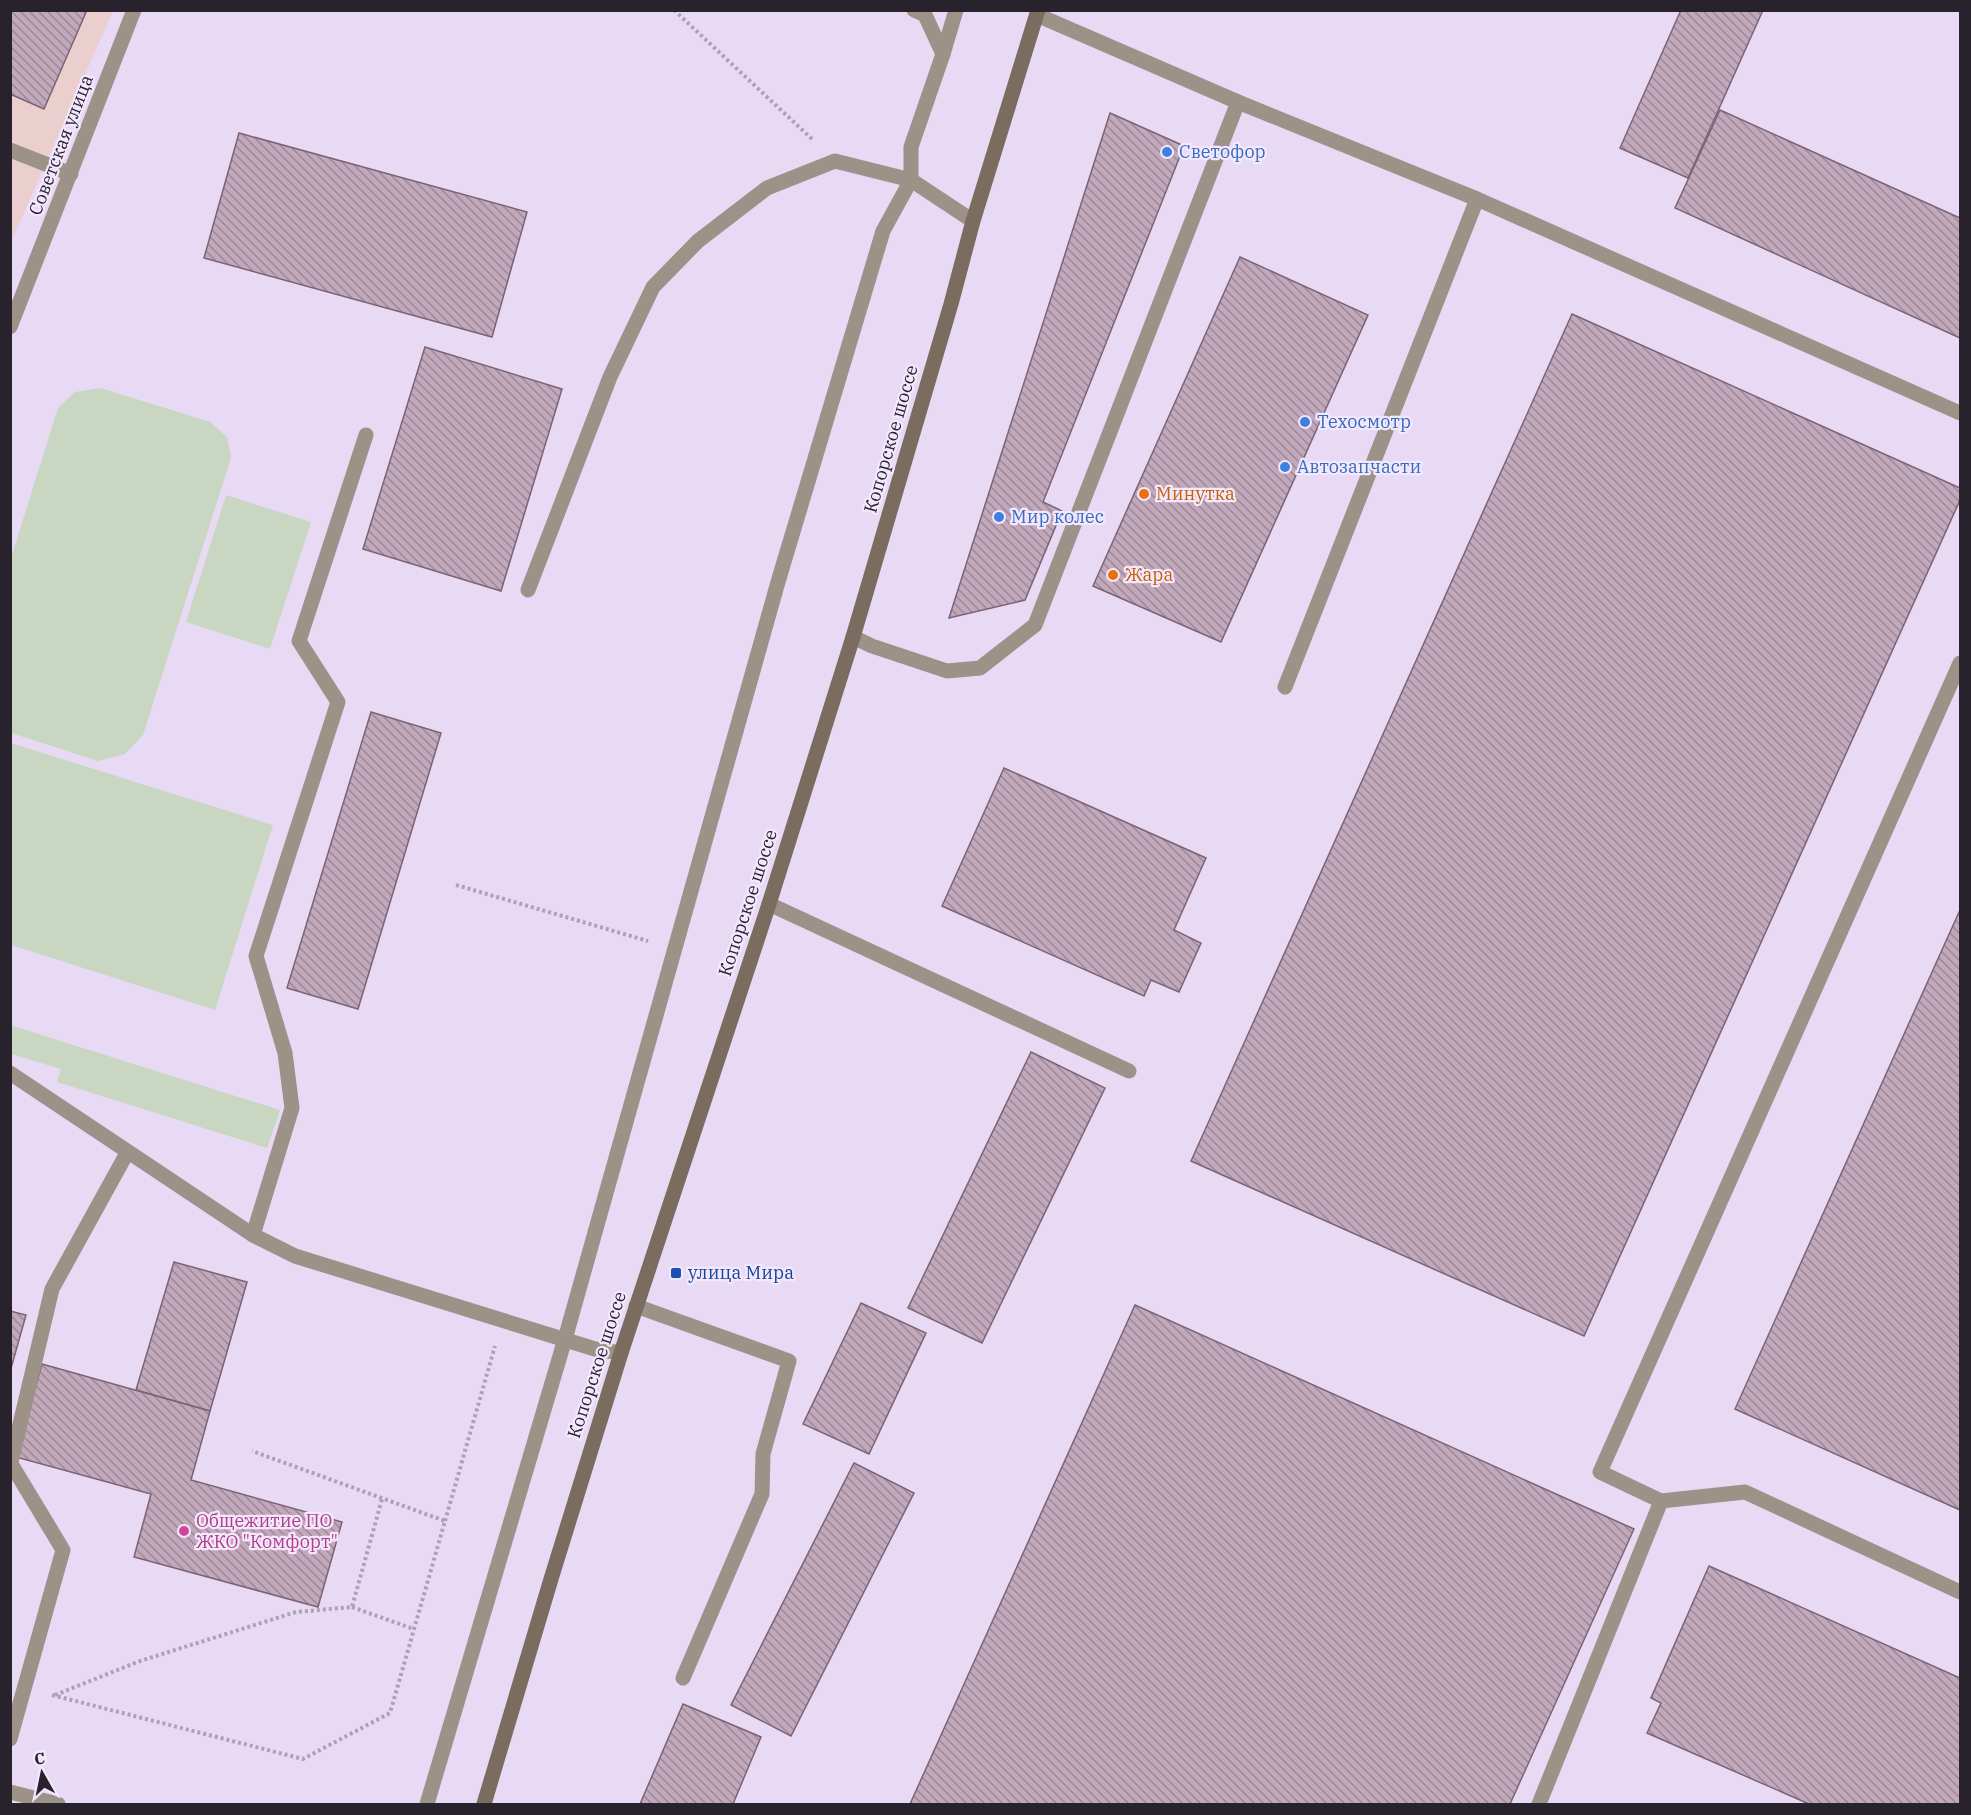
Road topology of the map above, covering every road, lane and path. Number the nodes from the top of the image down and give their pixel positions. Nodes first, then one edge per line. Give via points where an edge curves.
1 (134, 10) edge
2 (674, 10) edge
3 (914, 10) edge
4 (956, 10) edge
5 (1037, 13) edge
6 (942, 54) junction
7 (1238, 102) junction
8 (10, 150) edge
9 (835, 161) junction
10 (70, 174) junction
11 (911, 180) junction
12 (1477, 199) junction
13 (973, 221) junction
14 (10, 327) edge
15 (1960, 413) edge
16 (366, 435) dead end
17 (528, 590) dead end
18 (853, 637) junction
19 (1960, 663) edge
20 (1285, 687) dead end
21 (456, 885) dead end
22 (769, 904) junction
23 (675, 949) junction
24 (1129, 1071) dead end
25 (10, 1073) edge
26 (127, 1153) junction
27 (253, 1235) junction
28 (636, 1306) junction
29 (502, 1320) junction
30 (565, 1339) junction
31 (621, 1353) junction
32 (252, 1451) dead end
33 (11, 1462) edge
34 (382, 1498) junction
35 (1661, 1501) junction
36 (445, 1521) junction
37 (1960, 1592) edge
38 (352, 1606) junction
39 (414, 1629) junction
40 (684, 1678) dead end
41 (24, 1688) junction
42 (54, 1695) junction
43 (10, 1739) edge
44 (10, 1792) edge
45 (58, 1804) edge
46 (427, 1804) edge
47 (484, 1804) edge
48 (1539, 1804) edge

1 - 10 street, Советская улица
2 - 9 path
3 - 6 street via 926,15
4 - 6 street
5 - 7 street
5 - 13 main road, Копорское шоссе
6 - 11 street via 911,147
7 - 12 street
7 - 18 street via 1035,625 980,668 947,671
8 - 10 street
9 - 11 street
9 - 17 street via 767,188 698,241 653,287 610,377
10 - 14 street, Советская улица
11 - 13 street
11 - 23 street via 883,231 778,582
12 - 15 street
12 - 20 street
13 - 18 main road, Копорское шоссе
16 - 27 street via 299,641 338,702 256,956 285,1053 292,1108
18 - 22 main road, Копорское шоссе
19 - 35 street via 1600,1472
21 - 23 path
22 - 24 street
22 - 28 main road, Копорское шоссе
23 - 30 street
25 - 26 street
26 - 27 street
26 - 33 street via 52,1289
27 - 29 street via 295,1256
28 - 31 main road, Копорское шоссе
28 - 40 street via 789,1360 763,1454 762,1494
29 - 30 street
29 - 36 path
30 - 31 street
30 - 46 street
31 - 47 main road, Копорское шоссе
32 - 34 path
33 - 41 street via 63,1550
34 - 36 path
34 - 38 path
35 - 37 street via 1745,1492
35 - 48 street
36 - 39 path
38 - 39 path
38 - 42 path via 296,1612 140,1661
39 - 42 path via 390,1713 303,1759
41 - 42 path
41 - 43 street
44 - 45 street

